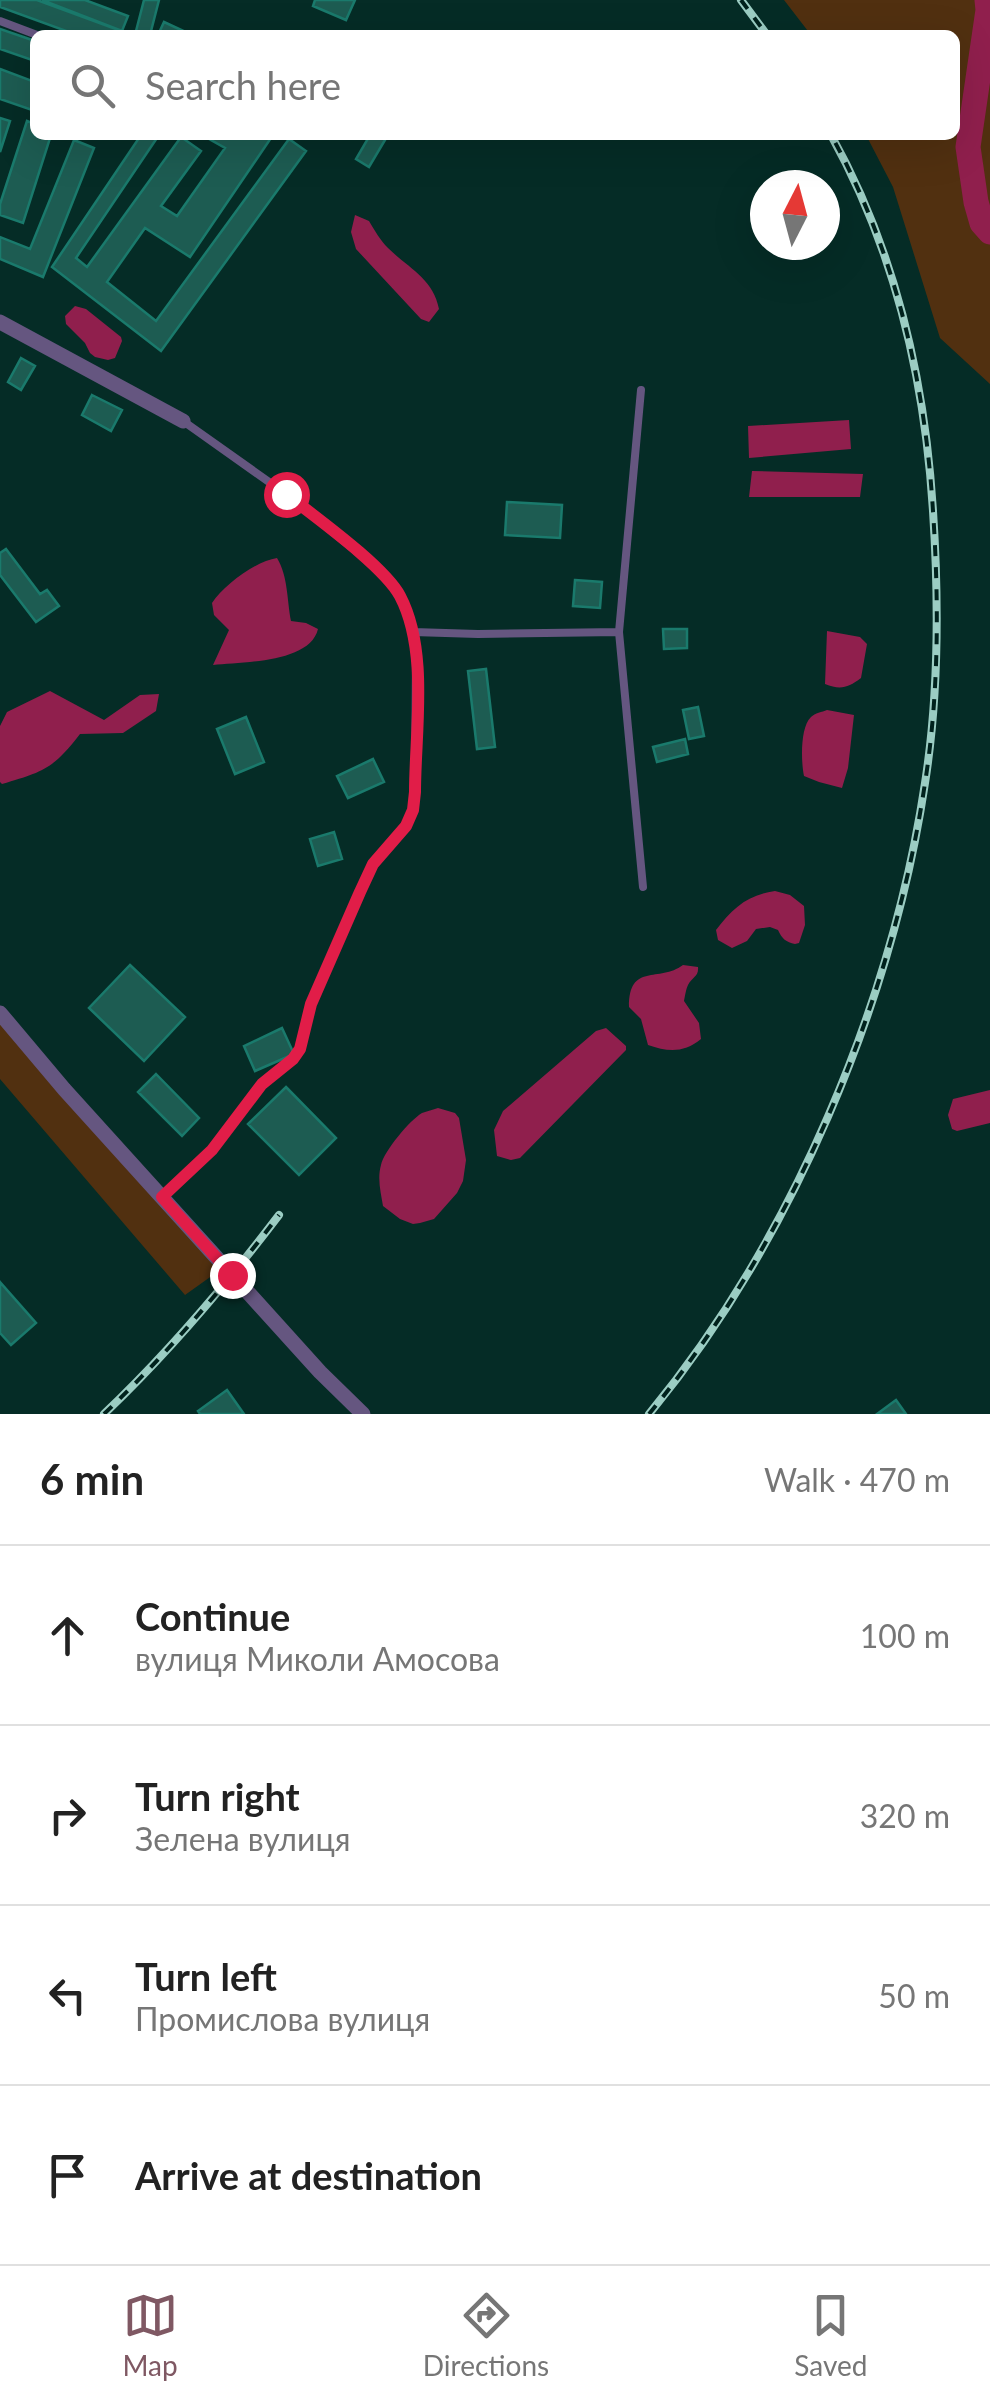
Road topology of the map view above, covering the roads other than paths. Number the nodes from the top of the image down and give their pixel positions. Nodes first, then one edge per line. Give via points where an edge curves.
1 (0, 21) edge
2 (30, 33) edge
3 (0, 322) edge
4 (640, 390) dead end
5 (183, 420) joint
6 (414, 632) junction
7 (619, 632) junction
8 (644, 887) dead end
9 (0, 1013) edge
10 (162, 1197) junction
11 (363, 1414) edge

1 - 2 lane
3 - 5 street
4 - 7 lane
5 - 6 lane via 378,569 400,594
6 - 7 lane
6 - 10 lane via 418,700 413,810 406,826 373,864 311,1004 300,1049
7 - 8 lane
9 - 10 street
10 - 11 street

